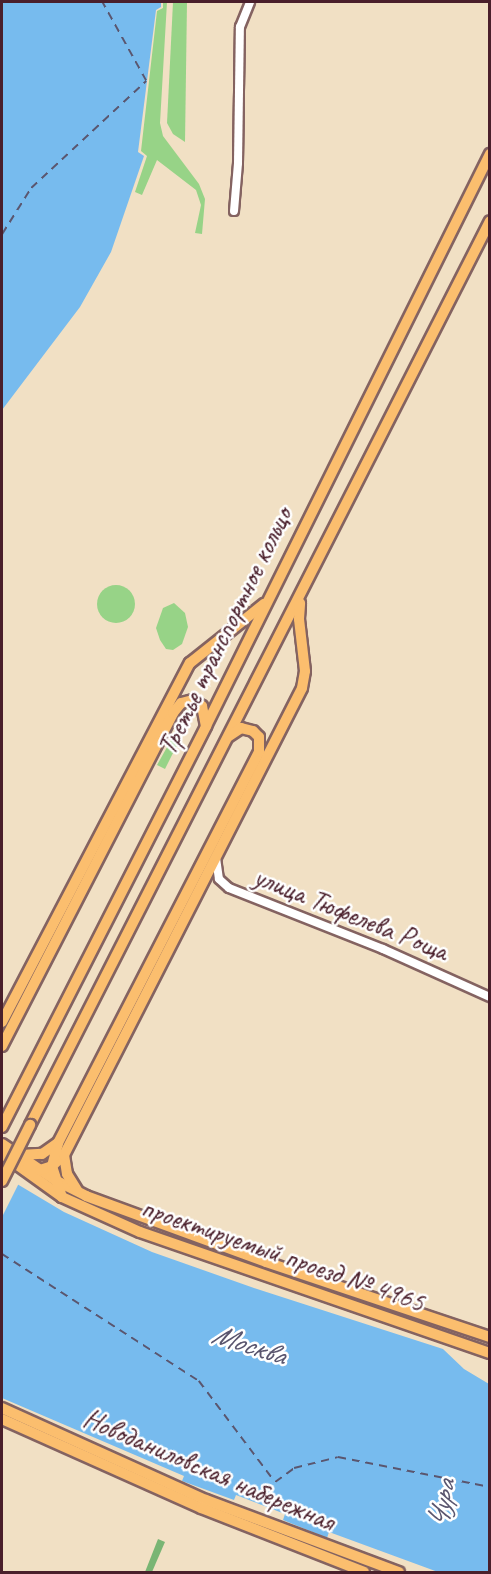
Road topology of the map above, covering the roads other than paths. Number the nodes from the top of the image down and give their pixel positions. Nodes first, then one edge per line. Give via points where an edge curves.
1 (250, 2) edge
2 (489, 154) edge
3 (234, 211) dead end
4 (489, 221) edge
5 (301, 596) junction
6 (266, 602) junction
7 (206, 726) junction
8 (227, 738) junction
9 (216, 857) junction
10 (489, 997) edge
11 (2, 1022) edge
12 (2, 1046) edge
13 (2, 1127) edge
14 (2, 1143) edge
15 (58, 1143) junction
16 (2, 1154) edge
17 (20, 1155) junction
18 (64, 1155) junction
19 (52, 1166) junction
20 (25, 1170) junction
21 (40, 1170) junction
22 (55, 1180) junction
23 (2, 1181) edge
24 (79, 1193) junction
25 (62, 1197) junction
26 (489, 1337) edge
27 (489, 1353) edge
28 (2, 1408) edge
29 (2, 1419) edge
30 (363, 1572) edge
31 (399, 1572) edge

1 - 3 street via 240,27
2 - 6 main road, Третье транспортное кольцо
4 - 5 main road, Третье транспортное кольцо
5 - 8 main road, Третье транспортное кольцо
5 - 9 main road via 299,619 305,671 302,688
6 - 7 main road, Третье транспортное кольцо
6 - 11 main road via 190,663
7 - 12 main road via 201,706 193,700 180,703 173,713
7 - 13 main road, Третье транспортное кольцо
8 - 15 main road via 236,730 247,728 259,737 259,752
8 - 23 main road, Третье транспортное кольцо, bridge
9 - 10 street, улица Тюфелева Роща via 219,879 229,888
9 - 18 main road
14 - 17 main road, проектируемый проезд № 4965
15 - 17 main road via 42,1154
15 - 19 main road
16 - 20 main road, проектируемый проезд № 4965
17 - 21 main road, проектируемый проезд № 4965
18 - 19 main road
18 - 24 main road via 67,1174
19 - 21 main road
19 - 22 main road
20 - 21 main road
20 - 25 main road, проектируемый проезд № 4965
21 - 22 main road, проектируемый проезд № 4965
22 - 24 main road, проектируемый проезд № 4965
22 - 25 main road
24 - 26 main road, проектируемый проезд № 4965 via 266,1262
25 - 27 main road, проектируемый проезд № 4965 via 140,1233
28 - 31 main road, Новоданиловская набережная via 207,1500
29 - 30 main road, Новоданиловская набережная via 201,1508

